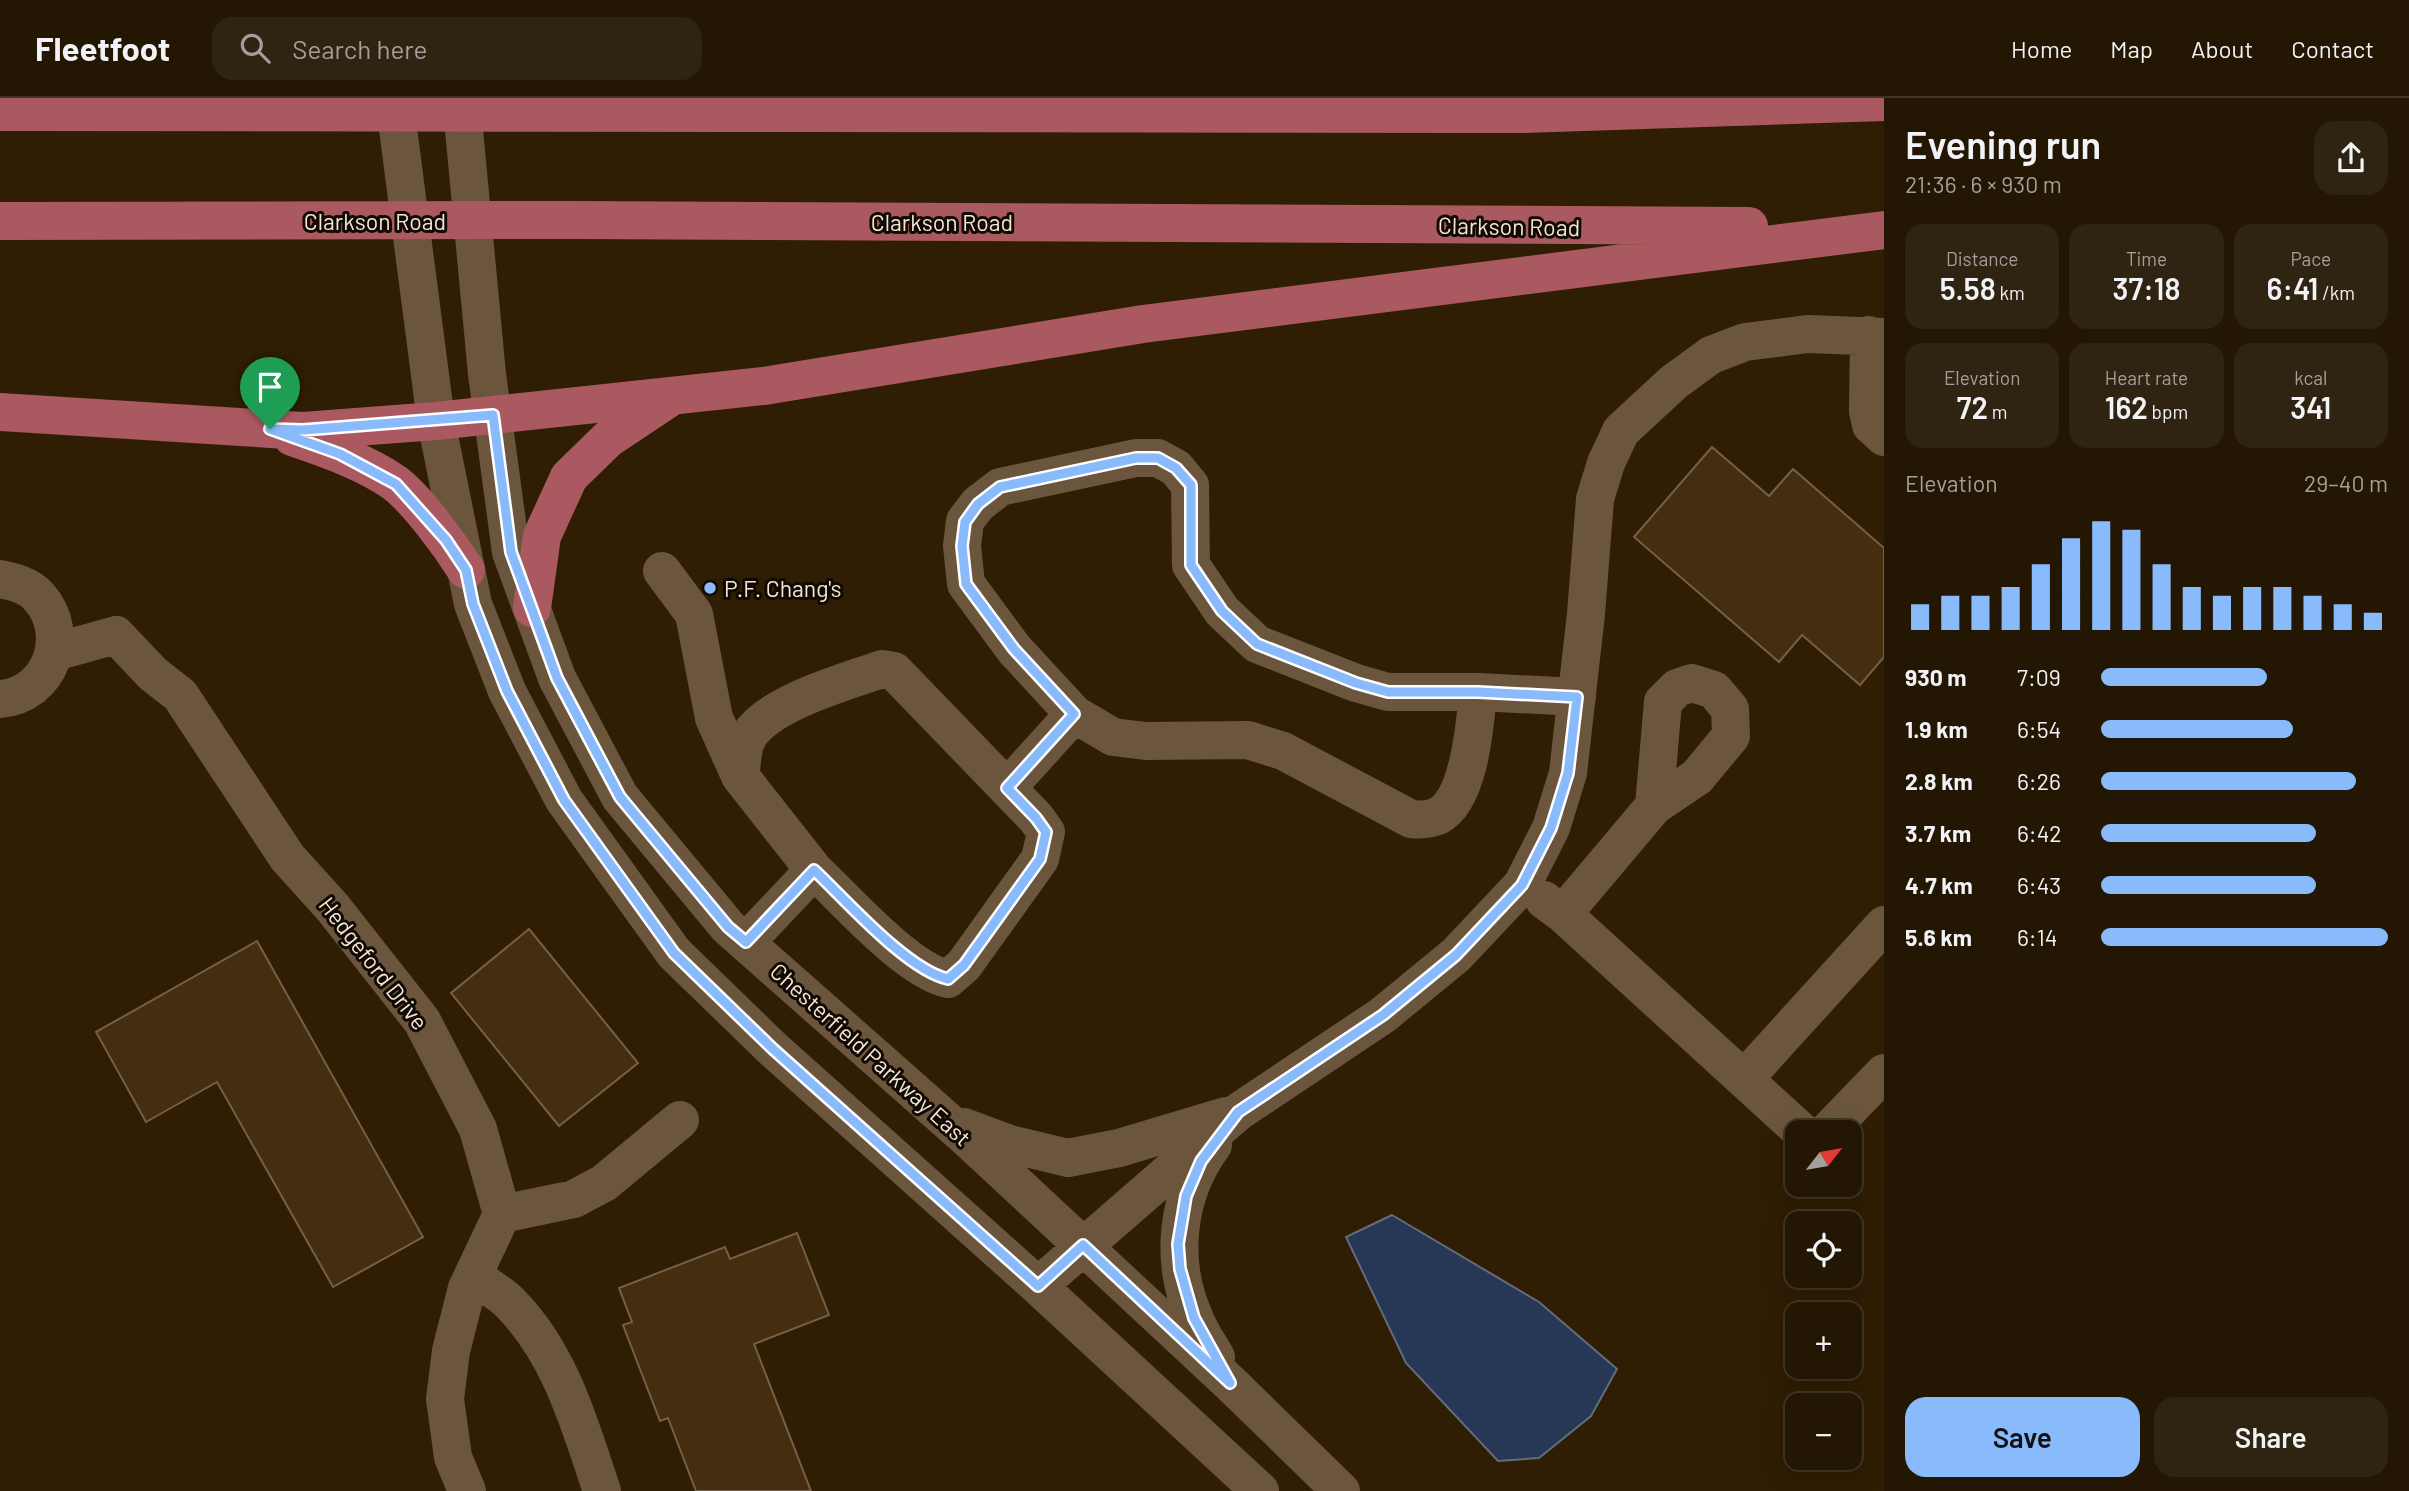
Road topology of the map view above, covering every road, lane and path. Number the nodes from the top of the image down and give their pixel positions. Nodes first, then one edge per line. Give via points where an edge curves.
1 (177, 98) edge
2 (394, 98) edge
3 (461, 98) edge
4 (1884, 102) edge
5 (0, 112) edge
6 (238, 113) junction
7 (0, 221) edge
8 (1884, 229) edge
9 (1877, 336) edge
10 (674, 396) junction
11 (0, 412) edge
12 (493, 415) junction
13 (436, 421) junction
14 (270, 429) junction
15 (1884, 437) edge
16 (466, 570) junction
17 (662, 571) dead end
18 (0, 579) edge
19 (532, 608) junction
20 (55, 652) junction
21 (1478, 692) junction
22 (1577, 697) junction
23 (0, 699) edge
24 (1074, 714) junction
25 (740, 776) junction
26 (1007, 788) junction
27 (1654, 806) dead end
28 (814, 870) junction
29 (1522, 885) junction
30 (1563, 914) junction
31 (1884, 925) edge
32 (746, 942) junction
33 (1884, 1073) edge
34 (1744, 1079) junction
35 (1238, 1112) junction
36 (945, 1119) junction
37 (680, 1120) dead end
38 (1789, 1120) edge
39 (1839, 1120) edge
40 (502, 1214) junction
41 (1083, 1245) junction
42 (473, 1276) junction
43 (1038, 1286) junction
44 (1230, 1383) junction
45 (467, 1491) edge
46 (602, 1491) edge
47 (1261, 1491) edge
48 (1341, 1491) edge

1 - 6 main road
2 - 13 street
3 - 12 street, Chesterfield Parkway East
4 - 6 main road via 1523,114
5 - 6 main road
7 - 8 main road, Clarkson Road
8 - 10 main road via 1143,324 764,386
9 - 15 street via 1868,411 1871,425
9 - 22 street via 1808,334 1745,342 1711,355 1621,431 1595,499
10 - 12 main road
10 - 19 main road via 608,439 569,477 542,536
11 - 14 main road
12 - 13 main road
12 - 19 street, Chesterfield Parkway East via 511,552
13 - 14 main road
13 - 16 street
14 - 16 main road via 340,454 396,484
16 - 43 street via 473,604 507,691 564,800 674,953 773,1049
17 - 25 street via 694,614 714,718
18 - 20 street via 20,583 50,612
19 - 32 street, Chesterfield Parkway East via 557,678 620,797 728,927
20 - 23 street via 37,684 22,694
20 - 40 street, Hedgeford Drive via 116,635 180,695 287,856 422,1021 478,1129
21 - 22 street
21 - 24 street via 1473,741 1454,802 1426,820 1411,819 1283,751 1248,740 1113,737
21 - 24 street via 1388,692 1257,644 1222,611 1191,565 1191,485 1176,468 1158,458 1136,458 1000,487 978,504 965,522 966,584 1014,649
22 - 29 street via 1568,773 1551,828
24 - 26 street
25 - 26 street via 745,742 768,715 882,669 894,671
25 - 28 street
26 - 28 street via 1046,832 1044,847 964,965 948,979 935,976 896,948
27 - 30 street
28 - 32 street
29 - 30 street
29 - 35 street via 1456,955 1383,1015
30 - 34 street
31 - 34 street
32 - 36 street, Chesterfield Parkway East
33 - 39 street
34 - 38 street
35 - 36 street via 1119,1148 1068,1158 1010,1144
35 - 41 street
35 - 44 street via 1201,1161 1186,1196 1178,1244 1194,1318
36 - 41 street, Chesterfield Parkway East
37 - 40 street via 604,1183 574,1199
40 - 42 street
41 - 43 street
41 - 44 street, Chesterfield Parkway East
42 - 45 street via 451,1351 445,1399 453,1457
42 - 46 street via 511,1304 559,1373
43 - 47 street
44 - 48 street, Chesterfield Parkway East

